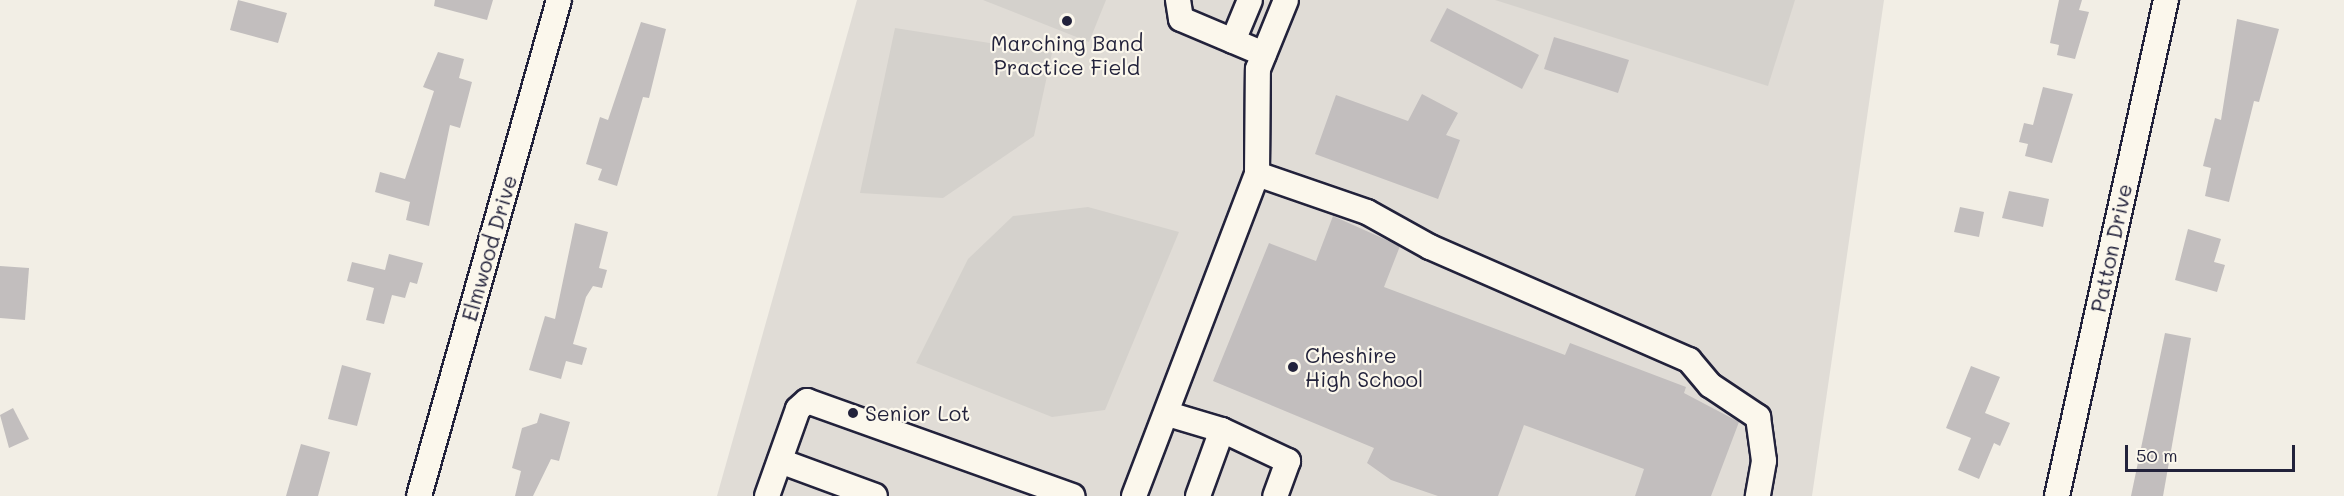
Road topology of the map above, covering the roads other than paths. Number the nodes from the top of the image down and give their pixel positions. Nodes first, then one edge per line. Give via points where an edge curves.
1 (560, 0) edge
2 (1178, 0) edge
3 (1250, 0) edge
4 (1286, 0) edge
5 (2166, 0) edge
6 (1233, 41) junction
7 (1264, 54) junction
8 (1257, 174) junction
9 (1168, 414) junction
10 (1222, 430) junction
11 (780, 461) junction
12 (419, 496) edge
13 (767, 496) edge
14 (875, 496) edge
15 (1073, 496) edge
16 (1134, 496) edge
17 (1198, 496) edge
18 (1275, 496) edge
19 (1758, 496) edge
20 (2057, 496) edge

1 - 12 street, Elmwood Drive
2 - 6 street via 1181,19
3 - 6 street
4 - 7 street
5 - 20 street, Patton Drive
6 - 7 street
7 - 8 street via 1258,69
8 - 9 street
8 - 19 street via 1366,212 1430,247 1689,360 1710,385 1758,417 1764,461
9 - 10 street
9 - 16 street
10 - 17 street
10 - 18 street via 1288,461
11 - 13 street
11 - 14 street
11 - 15 street via 798,410 807,400 820,401

